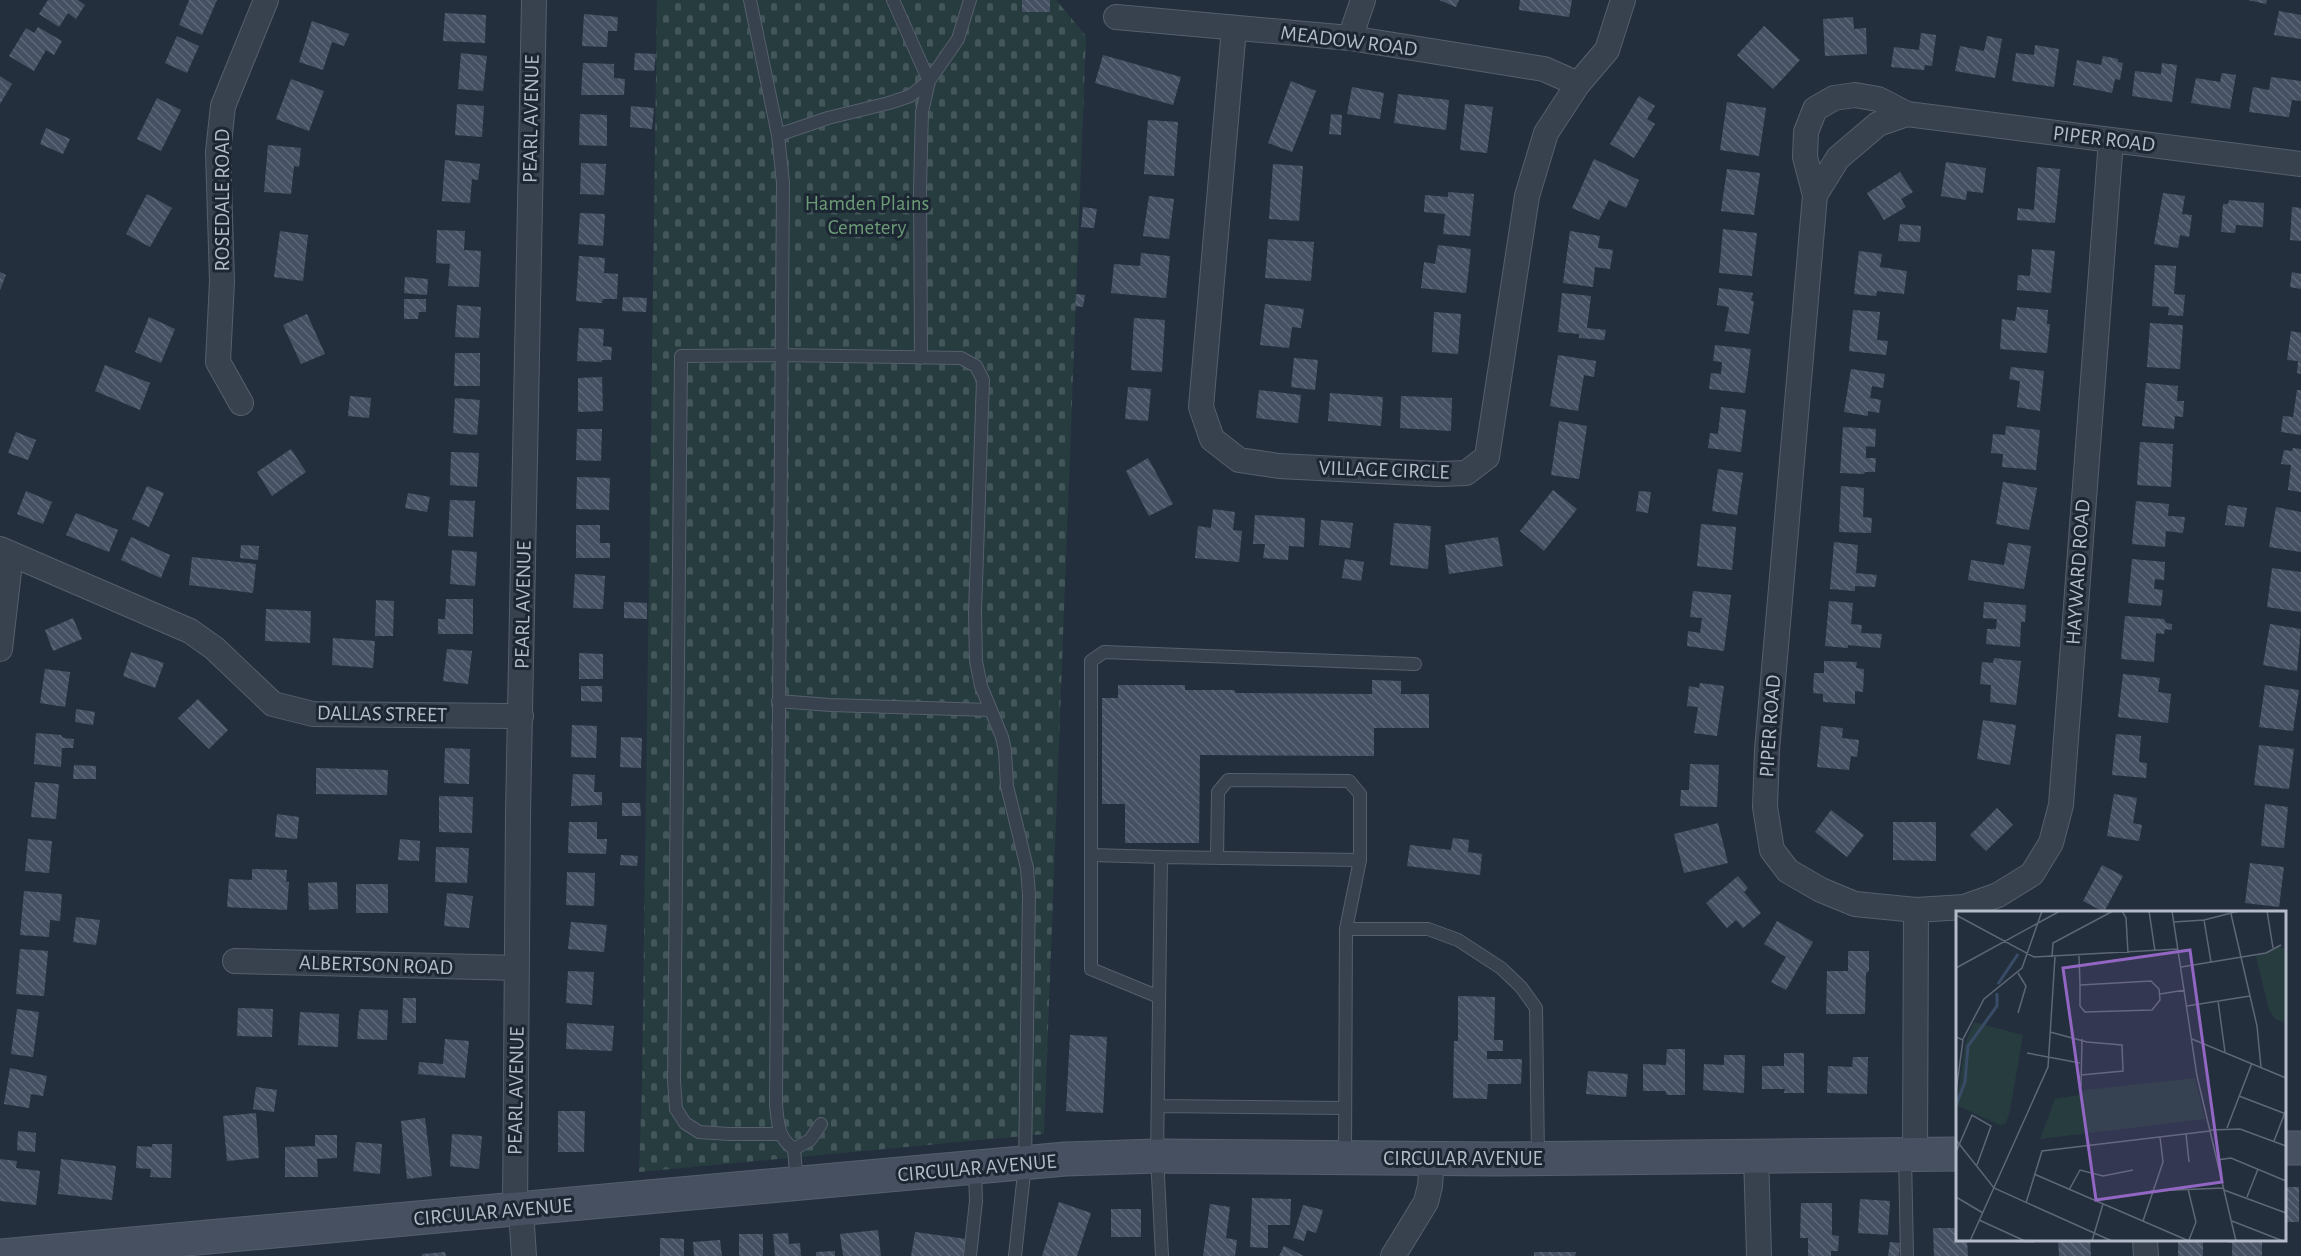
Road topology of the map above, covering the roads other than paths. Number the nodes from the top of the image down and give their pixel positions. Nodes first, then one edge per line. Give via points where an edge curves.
1 (266, 0) edge
2 (534, 0) edge
3 (750, 0) edge
4 (893, 0) edge
5 (970, 0) edge
6 (1363, 0) edge
7 (1623, 0) edge
8 (1116, 17) dead end
9 (1234, 28) junction
10 (1350, 38) junction
11 (930, 81) junction
12 (1578, 84) junction
13 (1907, 114) junction
14 (778, 135) junction
15 (2111, 140) junction
16 (2301, 164) edge
17 (1815, 195) junction
18 (781, 355) junction
19 (921, 358) junction
20 (241, 403) dead end
21 (6, 551) edge
22 (0, 649) edge
23 (1415, 664) dead end
24 (778, 701) junction
25 (989, 710) junction
26 (521, 716) junction
27 (1092, 855) junction
28 (1161, 857) junction
29 (1217, 858) junction
30 (1360, 860) junction
31 (1916, 910) junction
32 (1347, 929) junction
33 (235, 961) dead end
34 (517, 968) junction
35 (1159, 997) junction
36 (1158, 1106) junction
37 (1344, 1108) junction
38 (821, 1124) dead end
39 (780, 1134) junction
40 (794, 1149) junction
41 (1910, 1154) junction
42 (1956, 1154) edge
43 (1756, 1155) junction
44 (1157, 1156) junction
45 (1345, 1157) junction
46 (1432, 1158) junction
47 (1538, 1158) junction
48 (1025, 1164) junction
49 (974, 1168) junction
50 (797, 1184) junction
51 (518, 1210) junction
52 (2145, 1241) edge
53 (225, 1246) edge
54 (0, 1256) edge
55 (524, 1256) edge
56 (970, 1256) edge
57 (1015, 1256) edge
58 (1162, 1256) edge
59 (1393, 1256) edge
60 (1759, 1256) edge
61 (1908, 1256) edge
62 (2146, 1256) edge

1 - 20 street, ROSEDALE ROAD via 222,106 218,152 222,281 218,362
2 - 26 street, PEARL AVENUE
3 - 14 lane
4 - 11 lane
5 - 11 lane via 958,39
6 - 10 street
7 - 12 street, VILLAGE CIRCLE via 1607,50
8 - 9 street, MEADOW ROAD
9 - 10 street, MEADOW ROAD
9 - 12 street, VILLAGE CIRCLE via 1201,407 1212,439 1239,460 1279,466 1438,474 1466,473 1487,457 1527,196 1546,133
10 - 12 street, MEADOW ROAD via 1544,69
11 - 14 lane via 910,96
11 - 19 lane via 922,112 920,158
13 - 15 street, PIPER ROAD
13 - 17 street, PIPER ROAD via 1878,124 1838,158
13 - 17 street, PIPER ROAD via 1878,99 1855,95 1834,98 1815,109 1806,132 1805,157
14 - 18 lane via 783,183
15 - 16 street, PIPER ROAD
15 - 31 street, HAYWARD ROAD via 2061,805 2051,843 2032,874 1998,895 1964,907
17 - 31 street, PIPER ROAD via 1765,807 1772,850 1788,871 1855,904
18 - 19 lane
18 - 24 lane
18 - 39 lane via 681,356 674,1081 676,1109 685,1123 699,1132
19 - 25 lane via 962,358 976,366 983,380 976,661
21 - 22 street
21 - 26 street, DALLAS STREET via 190,631 214,648 273,704 313,714
23 - 27 lane via 1104,652 1092,661
24 - 25 lane
24 - 39 lane via 776,1105
25 - 48 lane via 1002,737 1007,786 1027,868
26 - 34 street, PEARL AVENUE
27 - 28 lane
27 - 35 lane via 1091,969
28 - 29 lane
28 - 35 lane
29 - 30 lane
29 - 30 lane via 1218,792 1228,780 1349,781 1360,794
30 - 32 lane
31 - 41 street
32 - 37 lane
32 - 47 lane via 1428,929 1458,940 1501,968 1521,987 1536,1008
33 - 34 street, ALBERTSON ROAD
34 - 51 street, PEARL AVENUE
35 - 36 lane
36 - 37 lane
36 - 44 lane
37 - 45 lane
38 - 40 lane via 810,1140
39 - 40 lane
40 - 50 lane
41 - 42 main road, CIRCULAR AVENUE
41 - 43 main road, CIRCULAR AVENUE
41 - 61 lane
43 - 47 main road, CIRCULAR AVENUE
43 - 60 street
44 - 45 main road, CIRCULAR AVENUE
44 - 48 main road, CIRCULAR AVENUE
44 - 58 lane
45 - 46 main road, CIRCULAR AVENUE
46 - 47 main road, CIRCULAR AVENUE
46 - 59 street via 1426,1203
48 - 49 main road, CIRCULAR AVENUE
48 - 57 lane
49 - 50 main road, CIRCULAR AVENUE
49 - 56 lane via 976,1201
50 - 51 main road, CIRCULAR AVENUE
51 - 53 main road, CIRCULAR AVENUE
51 - 55 street, PEARL AVENUE
52 - 62 street
53 - 54 main road, CIRCULAR AVENUE

